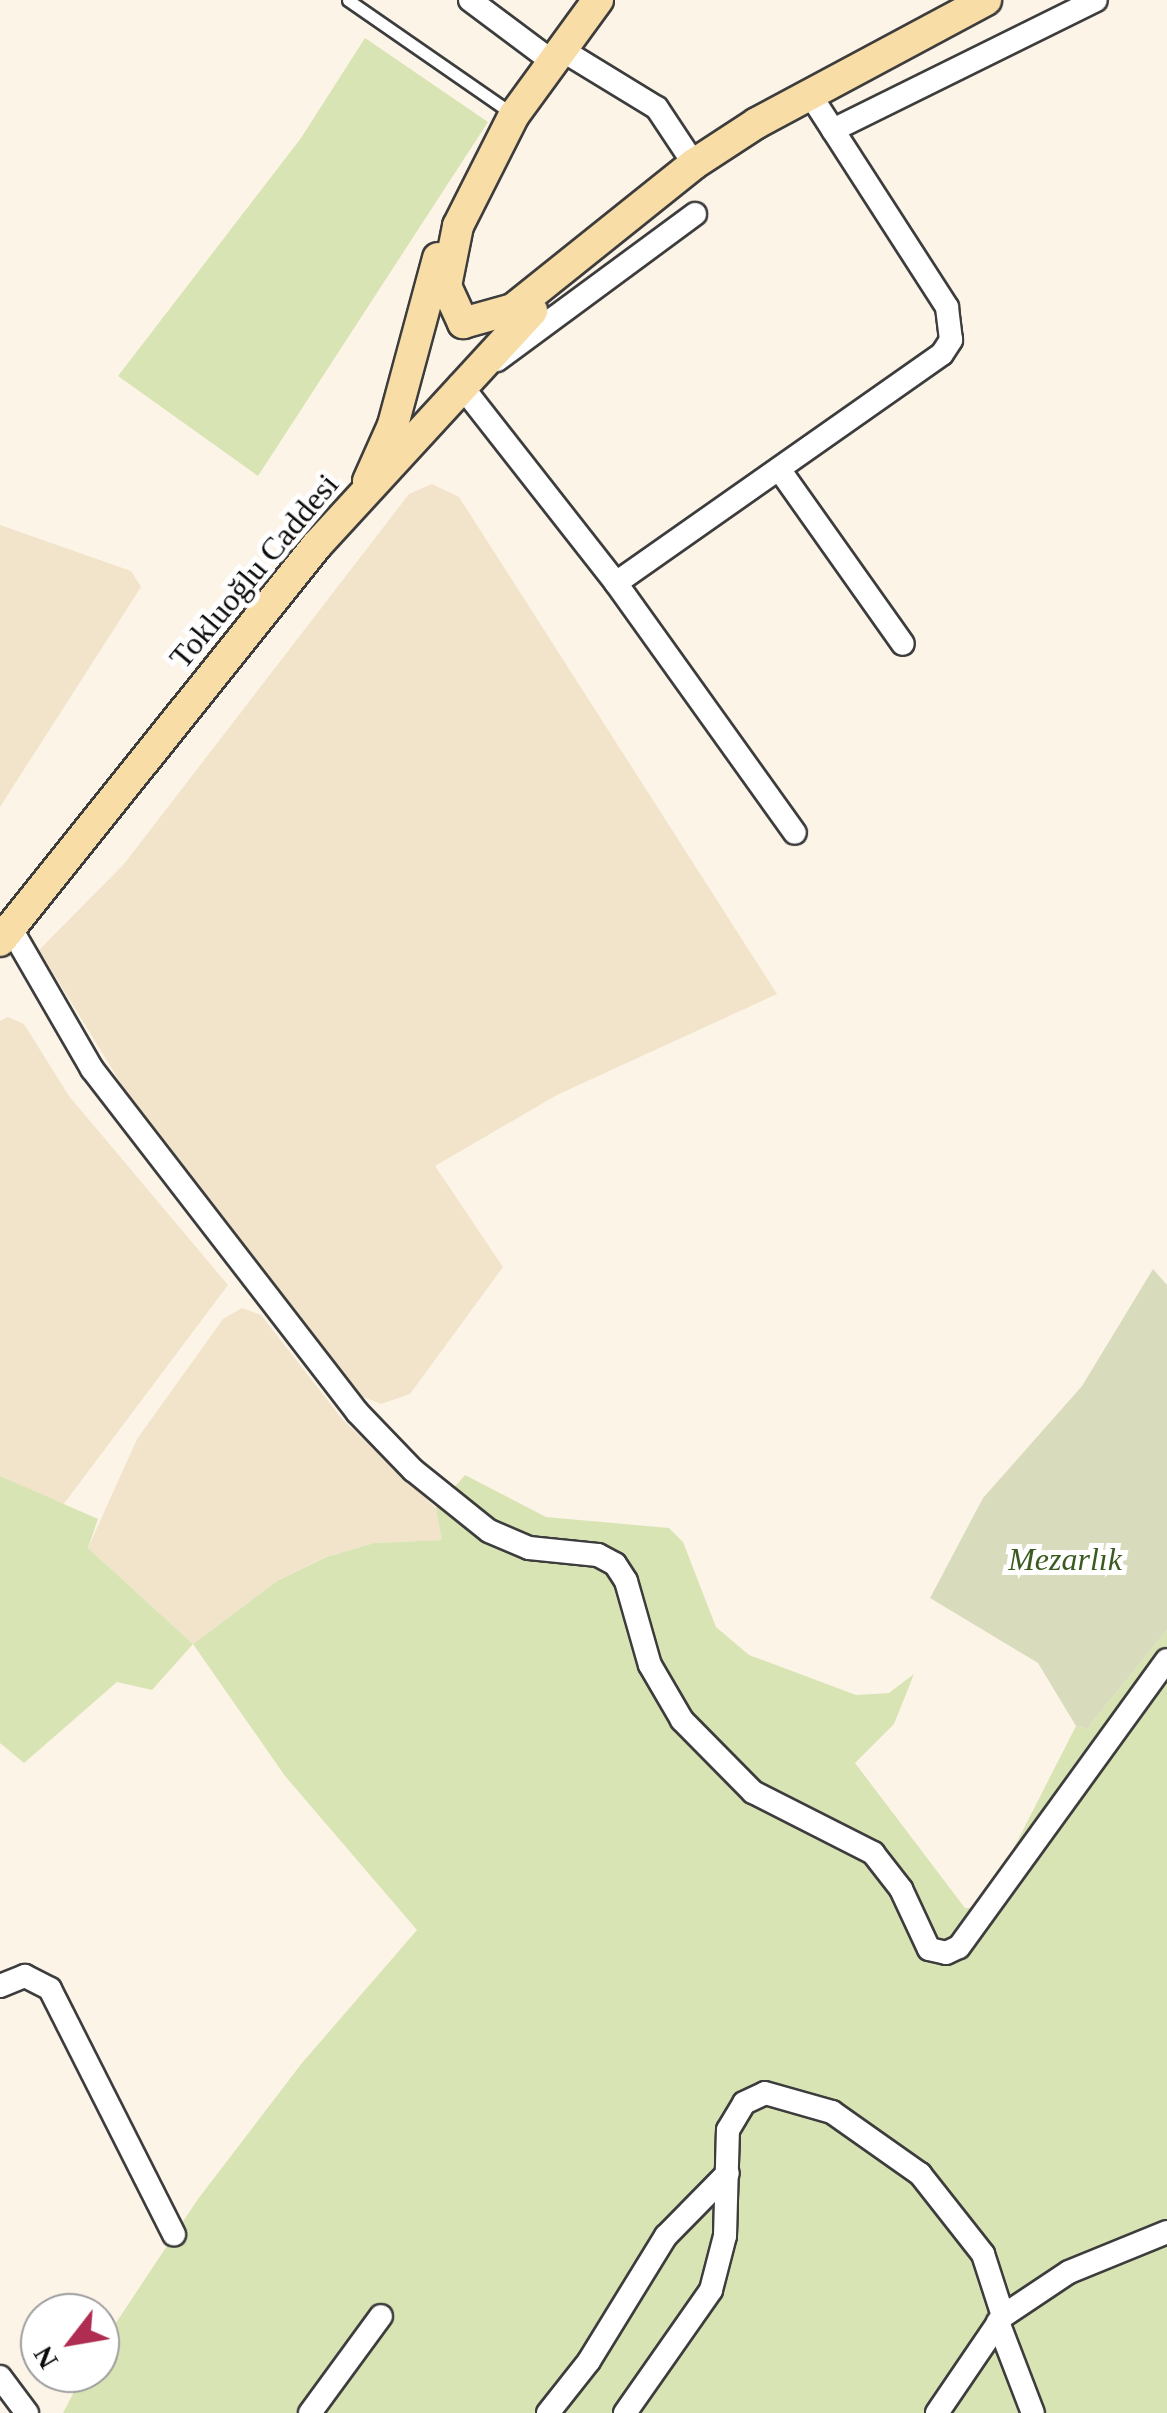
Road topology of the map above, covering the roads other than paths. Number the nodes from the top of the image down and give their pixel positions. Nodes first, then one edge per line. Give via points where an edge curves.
1 (348, 0) edge
2 (470, 0) edge
3 (598, 0) edge
4 (1096, 0) edge
5 (981, 1) edge
6 (558, 56) junction
7 (809, 93) junction
8 (514, 115) junction
9 (833, 130) junction
10 (694, 164) junction
11 (695, 214) dead end
12 (458, 226) junction
13 (577, 260) junction
14 (463, 323) junction
15 (417, 340) junction
16 (470, 374) junction
17 (778, 469) junction
18 (362, 496) junction
19 (616, 583) junction
20 (904, 644) dead end
21 (794, 833) dead end
22 (5, 934) edge
23 (1167, 1660) edge
24 (0, 1986) edge
25 (728, 2173) junction
26 (1167, 2232) edge
27 (174, 2234) dead end
28 (381, 2316) dead end
29 (1000, 2319) junction
30 (0, 2377) edge
31 (27, 2413) edge
32 (310, 2413) edge
33 (548, 2413) edge
34 (626, 2413) edge
35 (937, 2413) edge
36 (1033, 2413) edge

1 - 8 lane
2 - 6 street
3 - 6 street
4 - 9 street
5 - 7 street, Tokluoğlu Caddesi
6 - 8 street
6 - 10 street via 657,108
7 - 9 street
7 - 10 street, Tokluoğlu Caddesi
8 - 12 street
9 - 17 street via 947,307 953,332 942,354
10 - 13 street, Tokluoğlu Caddesi
11 - 16 street via 526,341
12 - 14 street via 446,286
12 - 15 street via 441,250
13 - 14 street, Tokluoğlu Caddesi via 505,314
13 - 16 street, Tokluoğlu Caddesi
14 - 15 street, Tokluoğlu Caddesi
14 - 16 street
15 - 16 street via 430,378
15 - 18 street
16 - 18 street, Tokluoğlu Caddesi
16 - 19 street
17 - 19 street
17 - 20 street
18 - 22 street, Tokluoğlu Caddesi
19 - 21 street
22 - 23 street via 92,1069 357,1412 413,1470 489,1530 529,1548 598,1555 615,1564 650,1665 692,1733 753,1792 872,1852 901,1889 929,1948 959,1948
24 - 27 street via 25,1976 50,1989
25 - 29 street via 728,2130 750,2099 775,2093 832,2112 898,2156 941,2196 990,2266
25 - 33 street via 666,2236
25 - 34 street via 725,2236 711,2290
26 - 29 street via 1068,2272
28 - 32 street
29 - 35 street
29 - 36 street
30 - 31 street

